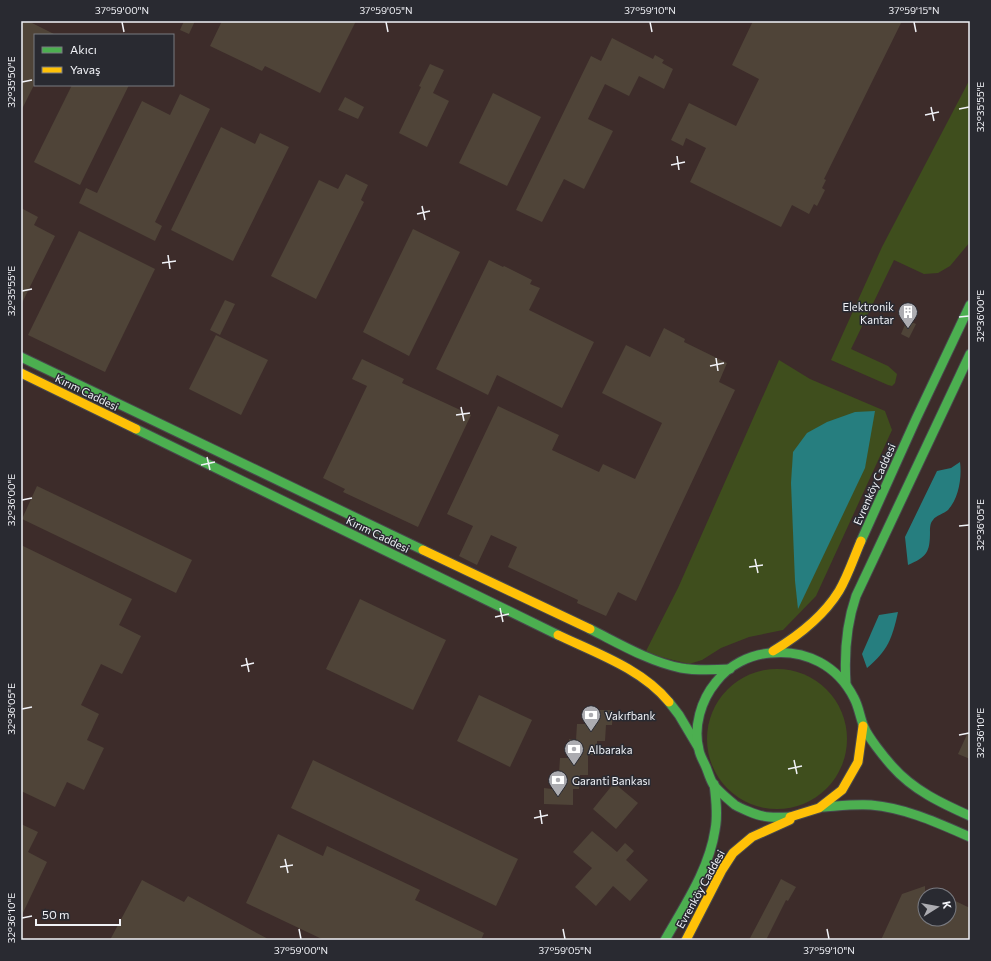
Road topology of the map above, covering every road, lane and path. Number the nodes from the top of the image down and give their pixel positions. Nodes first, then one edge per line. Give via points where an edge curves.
1 (970, 305) edge
2 (970, 354) edge
3 (21, 357) edge
4 (21, 373) edge
5 (772, 652) junction
6 (730, 669) junction
7 (846, 684) junction
8 (863, 726) junction
9 (698, 747) junction
10 (714, 784) junction
11 (821, 807) junction
12 (799, 816) junction
13 (970, 816) edge
14 (970, 838) edge
15 (665, 940) edge
16 (686, 940) edge

1 - 5 street, Evrenköy Caddesi via 839,591 806,628
2 - 7 street via 854,602 844,644
3 - 6 street, Kırım Caddesi via 653,659 686,670
4 - 9 street, Kırım Caddesi via 649,680 666,697
5 - 6 street via 750,657
5 - 7 street via 793,652 813,658 831,669
6 - 9 street via 712,687 701,709
7 - 8 street via 856,700
8 - 11 street via 862,750 854,773 840,792
8 - 13 street via 882,754 902,776 939,801
9 - 10 street via 704,766
10 - 12 street via 730,802 752,813 775,818
10 - 15 street, Evrenköy Caddesi via 716,819 709,852 698,880
11 - 12 street, Evrenköy Caddesi
11 - 14 street via 859,804 888,807 922,817
12 - 16 street, Evrenköy Caddesi via 752,837 738,848 722,870

